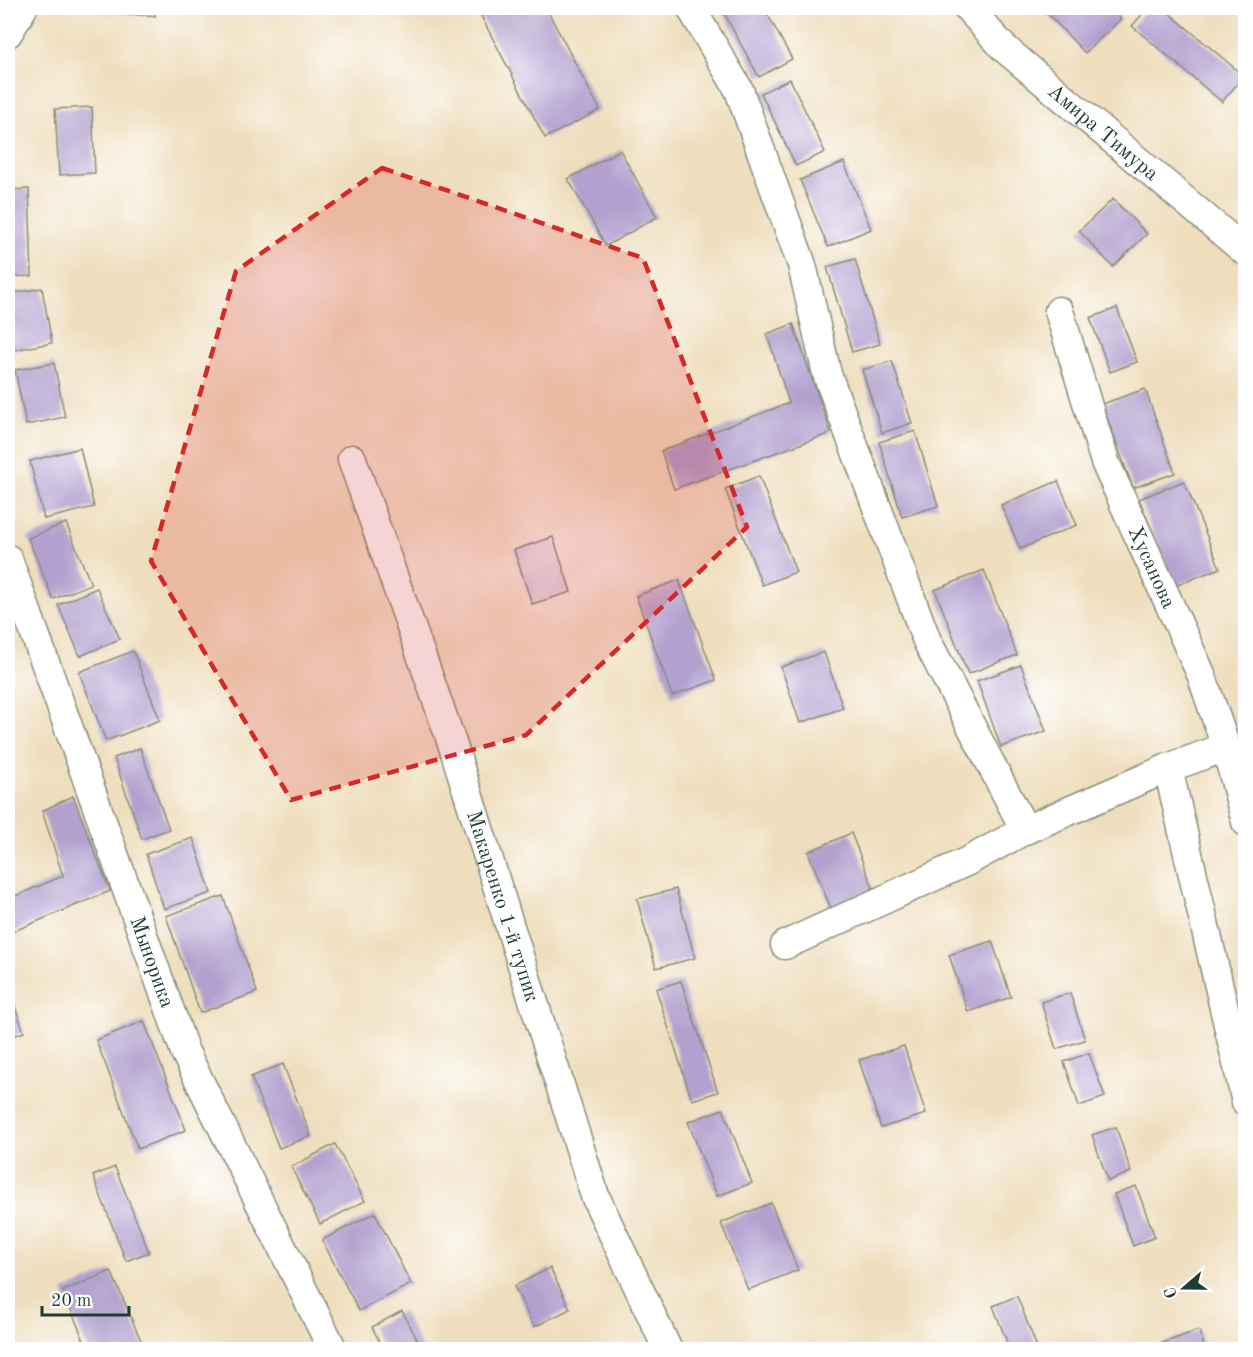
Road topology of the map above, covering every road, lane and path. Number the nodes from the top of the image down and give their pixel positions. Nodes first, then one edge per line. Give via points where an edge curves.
1 (23, 8) edge
2 (691, 8) edge
3 (968, 8) edge
4 (8, 33) edge
5 (1245, 252) edge
6 (1059, 311) dead end
7 (352, 459) dead end
8 (8, 560) edge
9 (1226, 747) junction
10 (1168, 768) junction
11 (1245, 822) edge
12 (1025, 830) junction
13 (785, 945) dead end
14 (1245, 1102) edge
15 (333, 1350) edge
16 (668, 1350) edge

1 - 4 street
2 - 12 street via 739,90 802,265 827,374 927,641
3 - 5 street, Амира Тимура via 1004,48
6 - 9 street, Хусанова via 1105,462 1201,674
7 - 16 street, Макаренко 1-й тупик via 452,743 595,1196
8 - 15 street, Мынорика via 185,1052
9 - 10 street
9 - 11 street, Хусанова
10 - 12 street
10 - 14 street
12 - 13 street via 968,861

